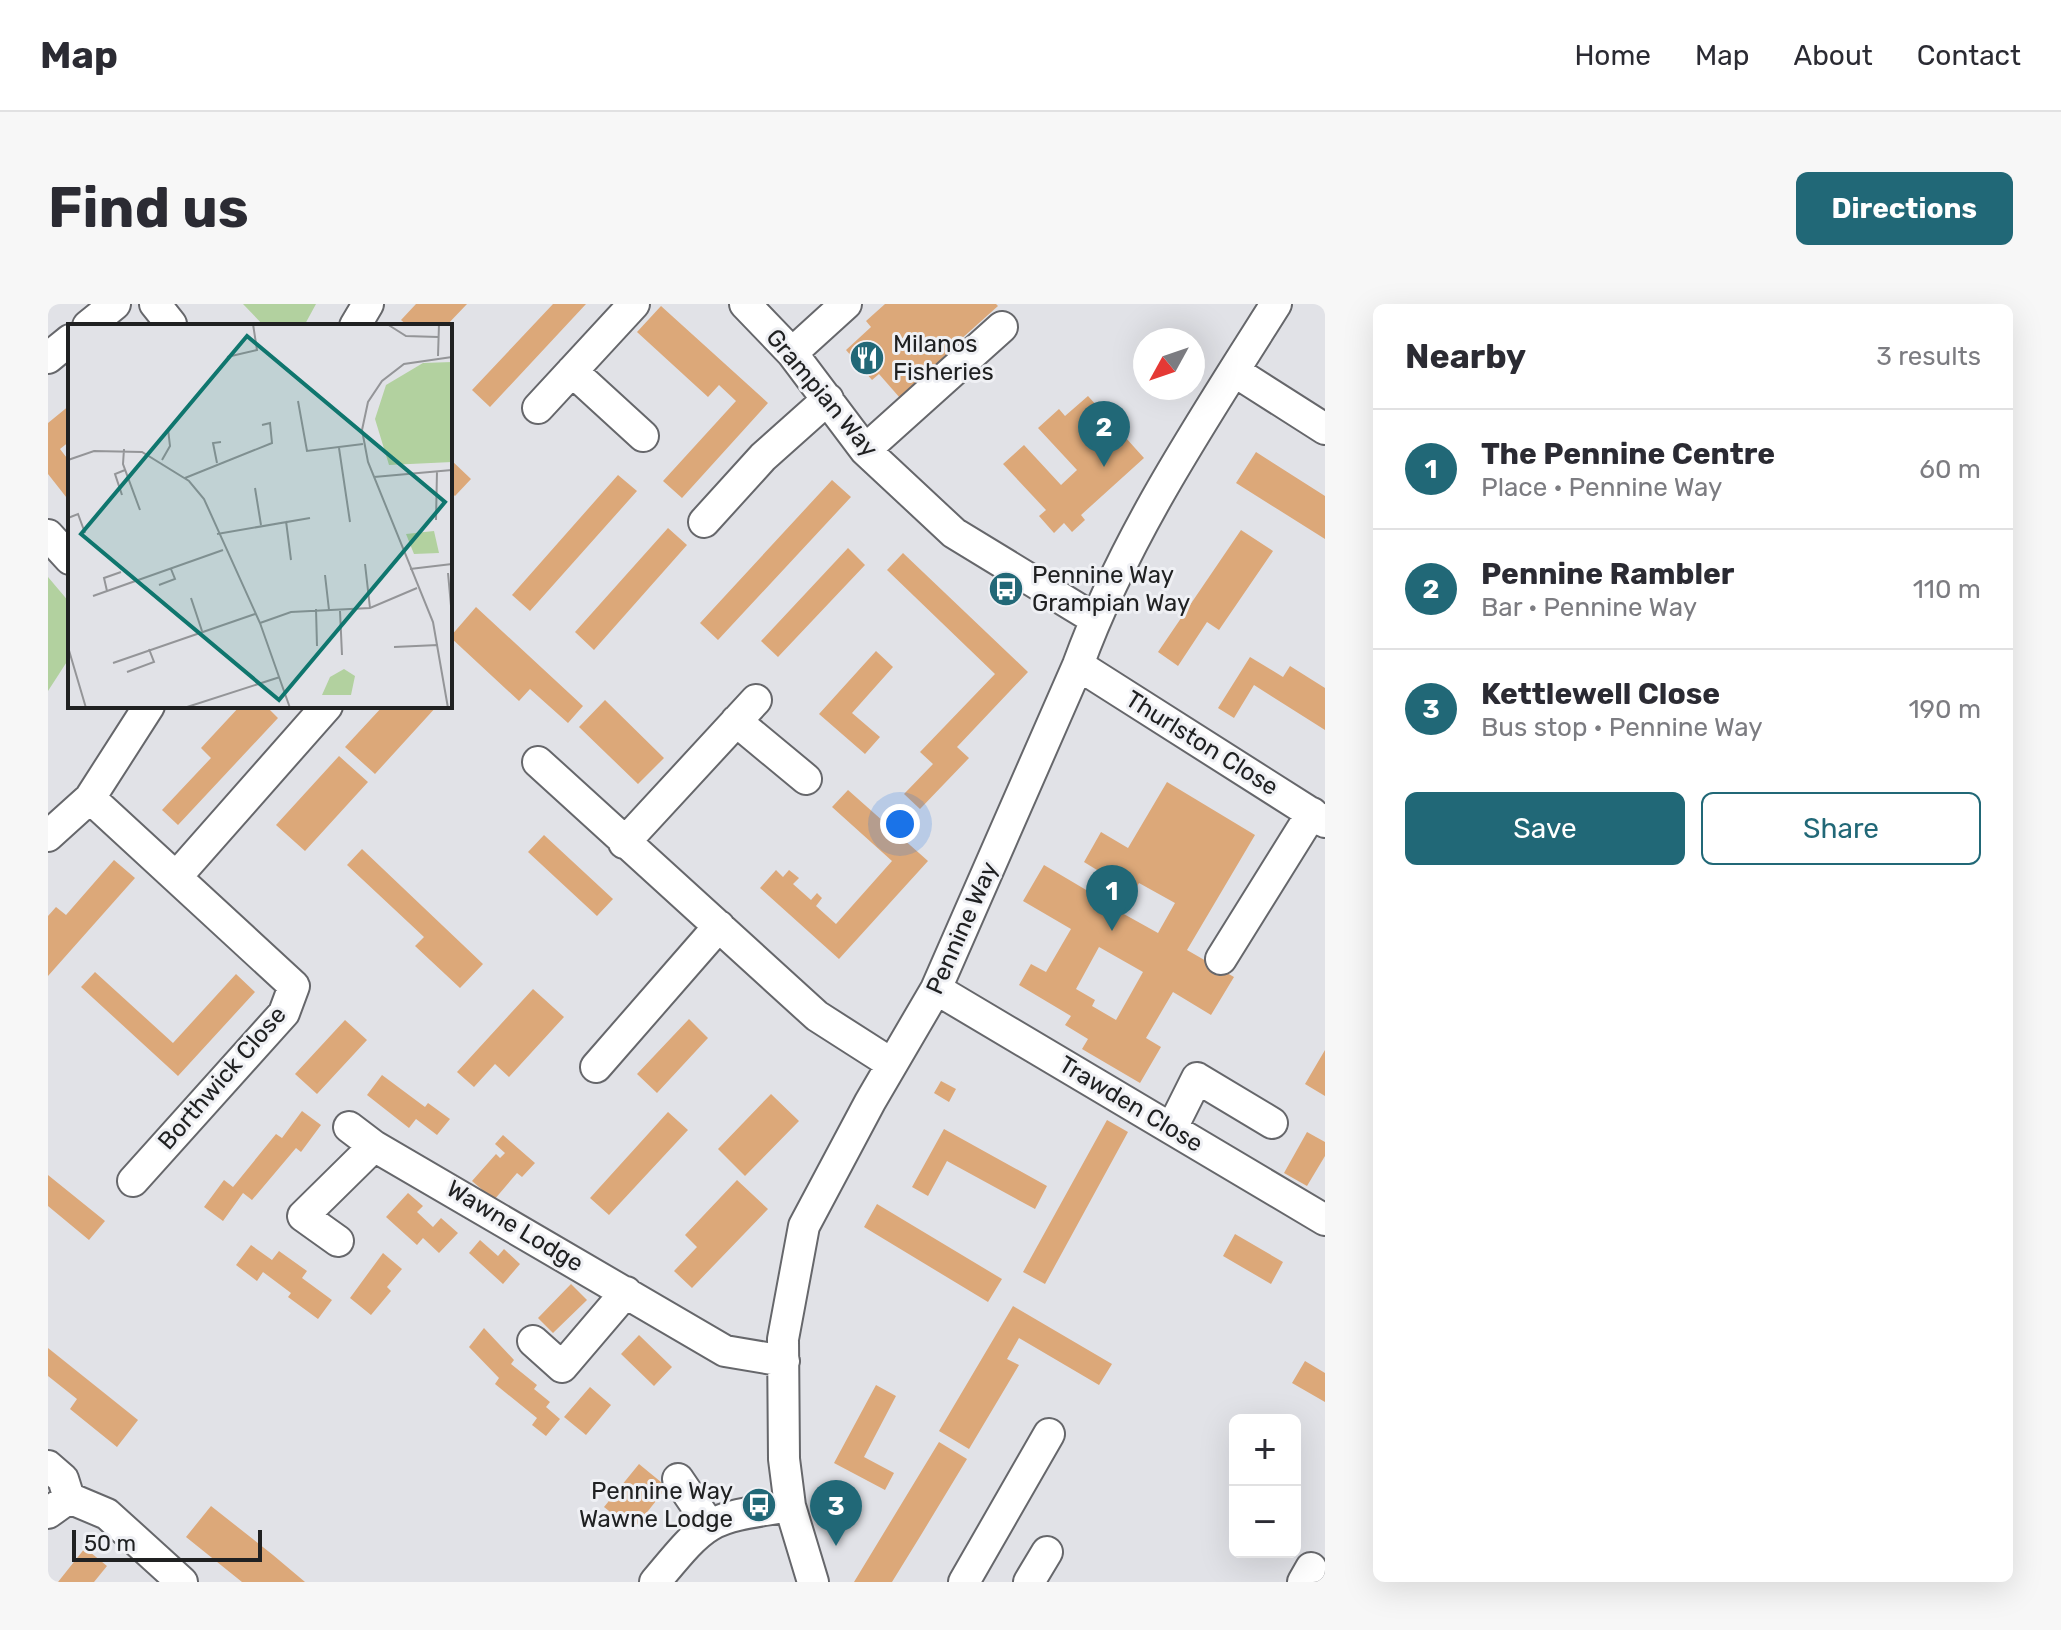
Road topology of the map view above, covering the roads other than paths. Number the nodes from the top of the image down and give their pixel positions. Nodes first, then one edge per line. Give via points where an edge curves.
1 (115, 304) edge
2 (368, 304) edge
3 (634, 304) edge
4 (745, 304) edge
5 (846, 304) edge
6 (1276, 304) edge
7 (90, 324) edge
8 (356, 324) edge
9 (1002, 327) dead end
10 (68, 342) edge
11 (792, 353) junction
12 (48, 358) edge
13 (572, 371) junction
14 (1234, 371) junction
15 (828, 399) junction
16 (538, 408) dead end
17 (1325, 429) edge
18 (643, 436) dead end
19 (865, 450) junction
20 (704, 522) dead end
21 (48, 535) edge
22 (68, 557) edge
23 (1095, 619) junction
24 (1078, 665) junction
25 (148, 708) edge
26 (325, 708) edge
27 (538, 762) dead end
28 (806, 779) dead end
29 (90, 798) junction
30 (1318, 817) edge
31 (48, 836) edge
32 (624, 843) junction
33 (177, 876) junction
34 (719, 926) junction
35 (1221, 959) dead end
36 (936, 989) junction
37 (892, 1064) junction
38 (596, 1067) dead end
39 (1272, 1123) dead end
40 (349, 1127) dead end
41 (1172, 1128) junction
42 (374, 1146) junction
43 (133, 1181) dead end
44 (1325, 1220) edge
45 (338, 1241) dead end
46 (626, 1292) junction
47 (533, 1341) dead end
48 (784, 1361) junction
49 (1049, 1434) dead end
50 (48, 1466) edge
51 (678, 1479) dead end
52 (58, 1506) edge
53 (790, 1506) junction
54 (708, 1523) junction
55 (1047, 1552) dead end
56 (182, 1582) edge
57 (655, 1582) edge
58 (813, 1582) edge
59 (964, 1582) edge
60 (1029, 1582) edge

1 - 7 street
2 - 8 street
3 - 13 street
4 - 11 street, Grampian Way
5 - 11 street
6 - 14 street, Pennine Way
9 - 19 street
10 - 12 street
11 - 15 street, Grampian Way
13 - 16 street
13 - 18 street
14 - 17 street
14 - 23 street, Pennine Way via 1147,515
15 - 19 street, Grampian Way
15 - 20 street via 763,457
19 - 23 street, Grampian Way via 954,533
21 - 22 street
23 - 24 street, Pennine Way
24 - 30 street, Thurlston Close
24 - 36 street, Pennine Way
25 - 29 street
26 - 33 street
27 - 32 street
28 - 32 street via 746,710
29 - 31 street
29 - 33 street, Borthwick Close
30 - 35 street
32 - 34 street
33 - 43 street, Borthwick Close via 294,986 284,1013
34 - 37 street via 817,1016
34 - 38 street
36 - 37 street, Pennine Way
36 - 41 street, Trawden Close
37 - 48 street, Pennine Way via 804,1226 783,1339
39 - 41 street via 1197,1078
40 - 42 street, Wawne Lodge
41 - 44 street, Trawden Close
42 - 45 street via 303,1216
42 - 46 street, Wawne Lodge
46 - 47 street via 562,1367
46 - 48 street, Wawne Lodge via 725,1351
48 - 53 street, Pennine Way via 784,1459
49 - 59 street
50 - 52 street via 63,1479
51 - 54 street
52 - 56 street via 107,1514
53 - 54 street
53 - 58 street, Pennine Way
54 - 57 street
55 - 60 street

